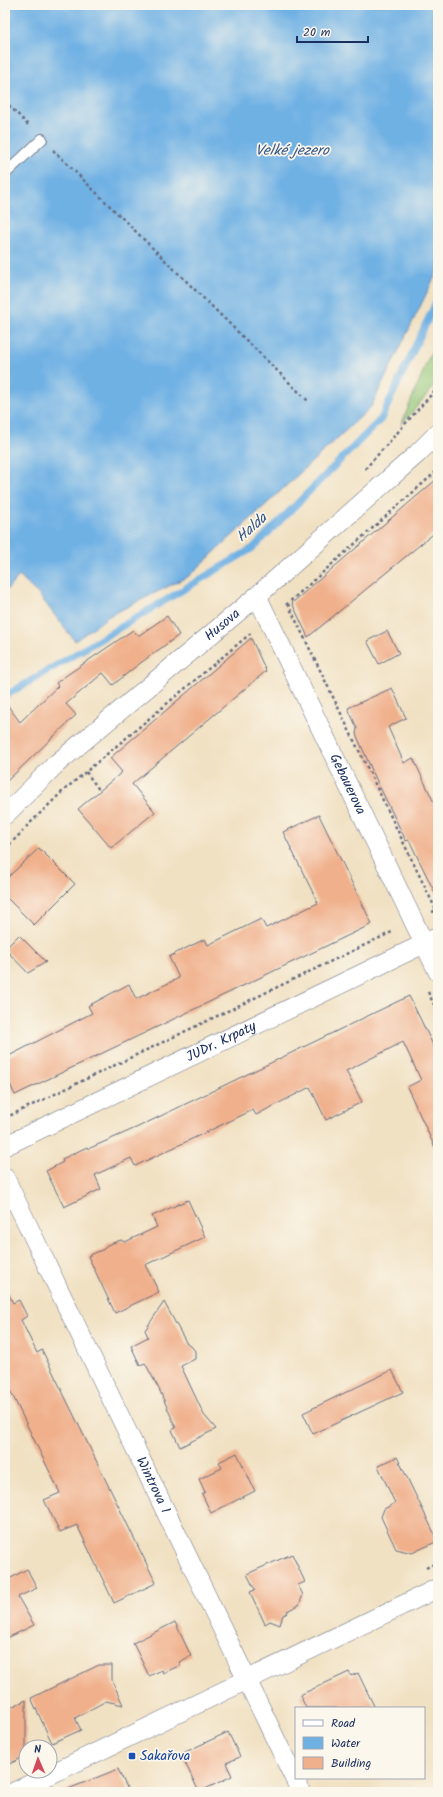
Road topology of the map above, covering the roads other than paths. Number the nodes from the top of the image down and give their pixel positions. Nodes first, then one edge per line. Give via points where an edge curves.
1 (42, 139) road end
2 (5, 174) edge
3 (438, 433) edge
4 (257, 596) junction
5 (5, 815) edge
6 (431, 940) edge
7 (438, 972) edge
8 (5, 1146) edge
9 (5, 1178) edge
10 (438, 1588) edge
11 (247, 1680) junction
12 (295, 1778) edge
13 (296, 1779) edge
14 (14, 1792) edge
15 (302, 1792) edge

1 - 2 lane
3 - 4 street, Husova
4 - 5 street, Husova via 55,765
4 - 6 street, Gebauerova
6 - 7 street, Gebauerova
6 - 8 street, JUDr. Krpaty
9 - 11 street, Wintrova I
10 - 11 street
11 - 12 street, Wintrova I
11 - 14 street
13 - 15 street, Wintrova I

